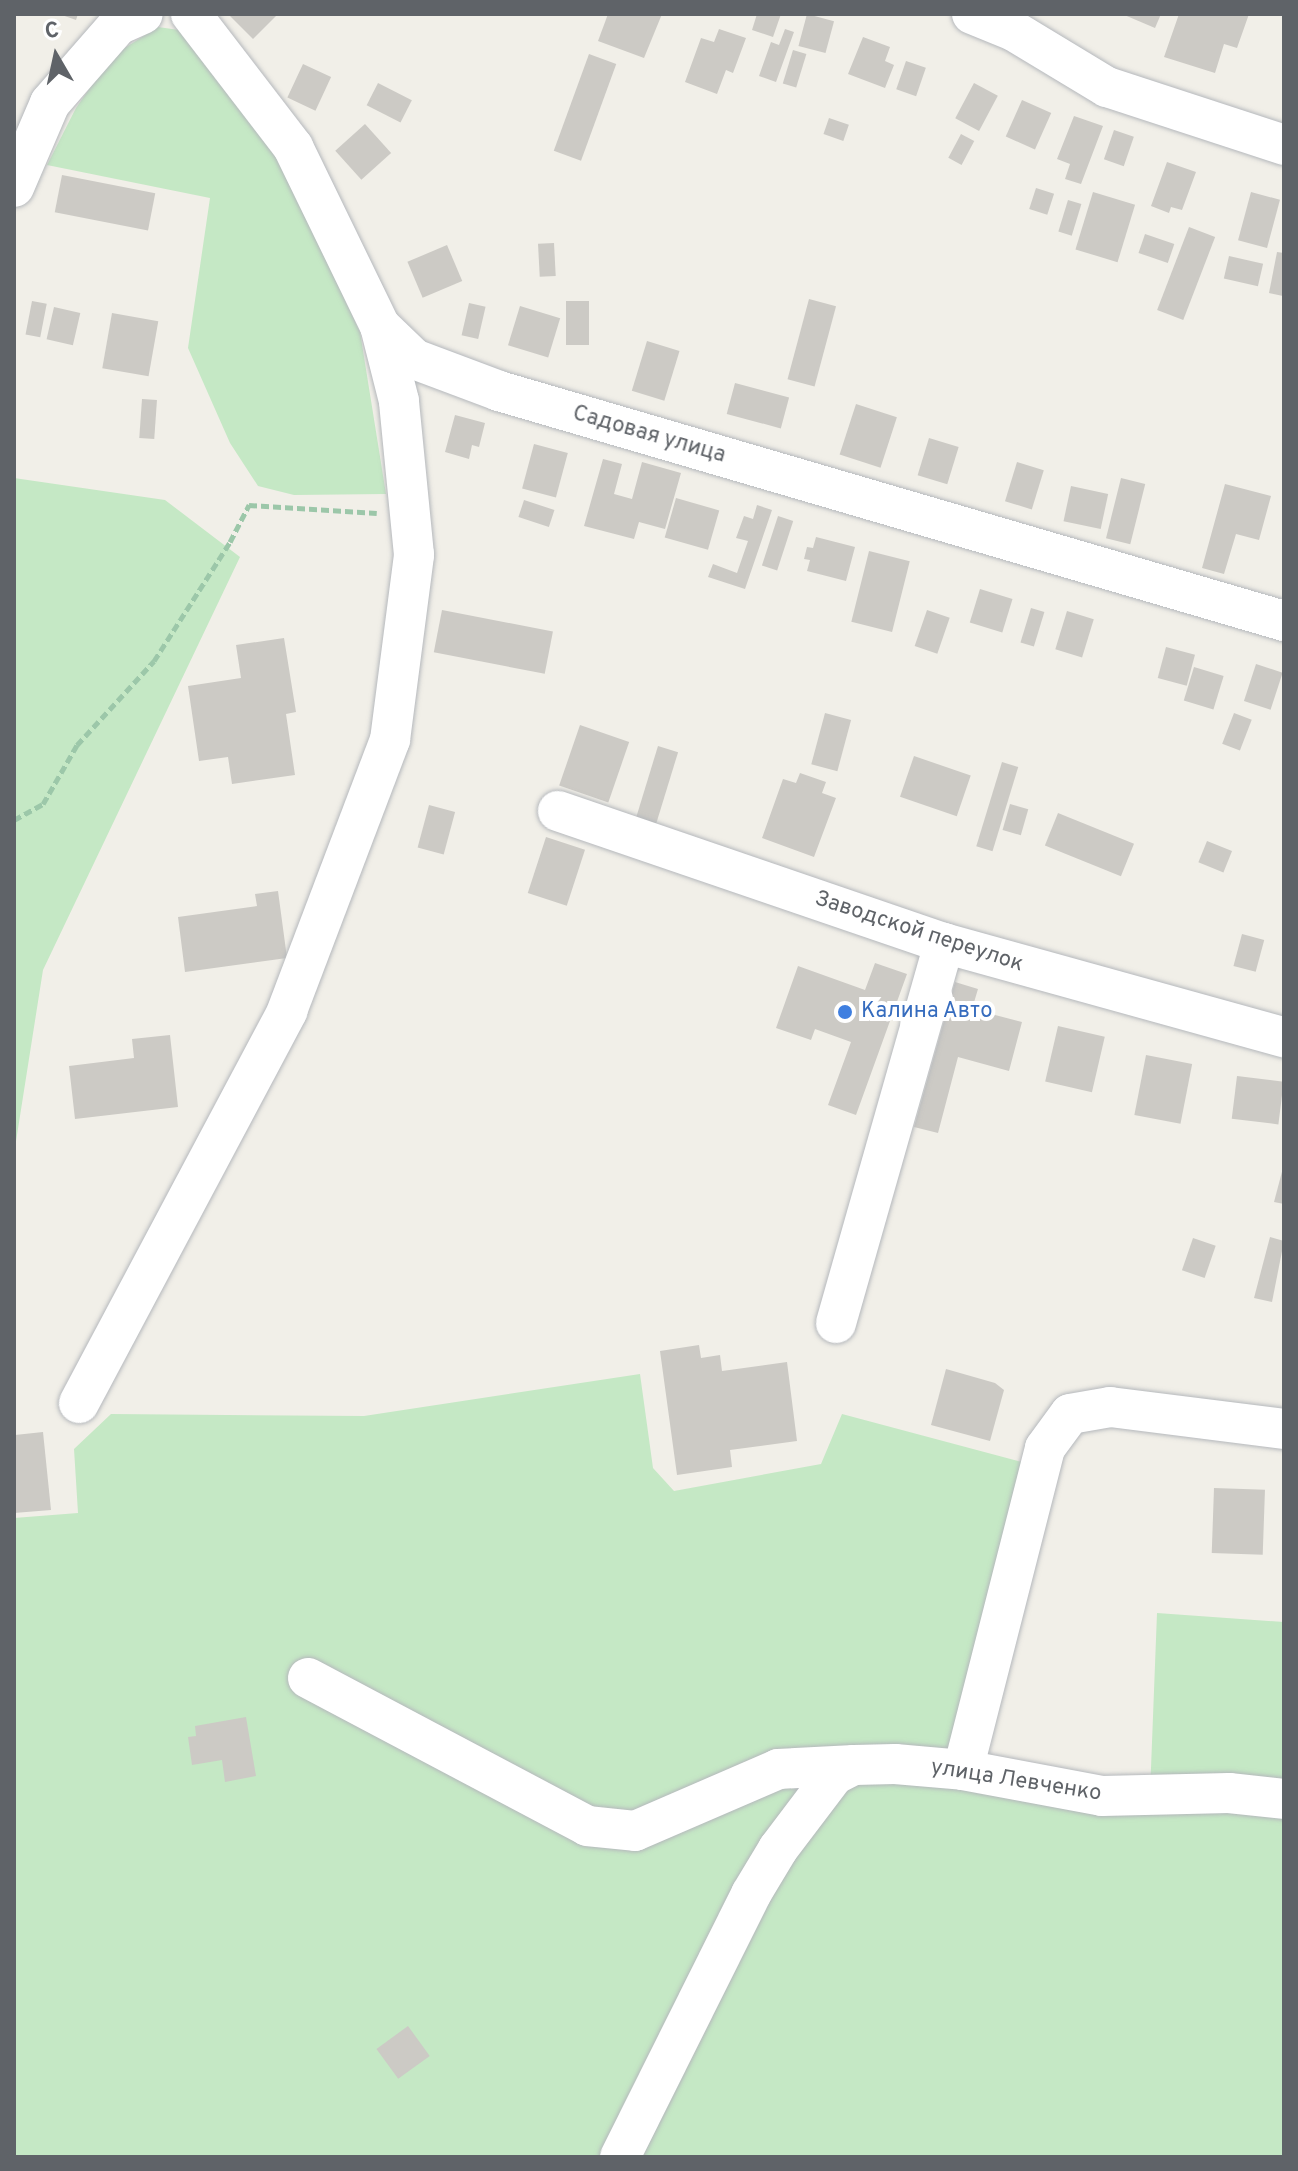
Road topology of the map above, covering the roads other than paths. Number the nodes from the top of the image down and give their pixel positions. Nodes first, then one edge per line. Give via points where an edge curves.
1 (143, 14) edge
2 (191, 14) edge
3 (972, 14) edge
4 (1018, 22) edge
5 (1284, 145) edge
6 (14, 187) edge
7 (380, 326) junction
8 (1284, 621) edge
9 (558, 811) dead end
10 (944, 943) junction
11 (1284, 1037) edge
12 (836, 1323) dead end
13 (79, 1403) dead end
14 (1284, 1429) edge
15 (308, 1678) dead end
16 (854, 1765) junction
17 (963, 1770) junction
18 (1284, 1799) edge
19 (620, 2157) edge

1 - 6 street via 118,25 50,103
2 - 7 street, Садовая улица via 293,147
3 - 4 street
4 - 5 street via 1107,87
7 - 8 street, Садовая улица via 414,359 499,391
7 - 13 street via 399,401 414,555 390,740 287,1011
9 - 10 street, Заводской переулок
10 - 11 street, Заводской переулок
10 - 12 street
14 - 17 street via 1110,1407 1070,1414 1045,1448
15 - 16 street, улица Левченко via 587,1826 635,1831 778,1769
16 - 17 street, улица Левченко
16 - 19 street via 834,1775 751,1894
17 - 18 street, улица Левченко via 1102,1796 1229,1793

